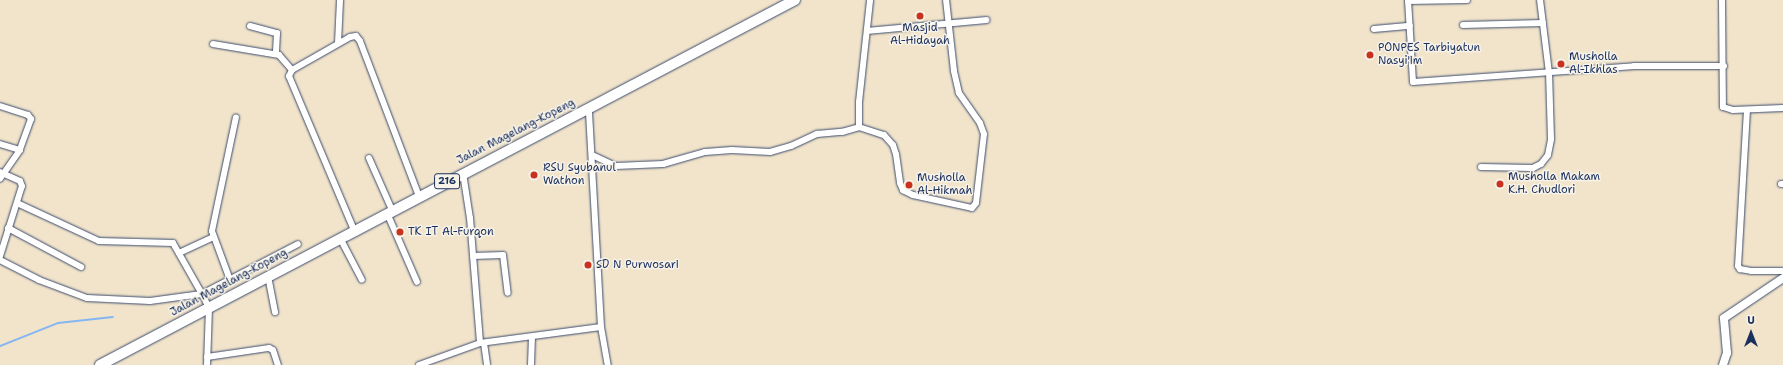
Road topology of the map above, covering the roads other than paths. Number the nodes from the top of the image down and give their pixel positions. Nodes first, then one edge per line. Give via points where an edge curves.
1 (340, 0) edge
2 (795, 0) edge
3 (870, 0) edge
4 (946, 0) edge
5 (1467, 0) edge
6 (1540, 0) edge
7 (1722, 0) edge
8 (1408, 1) edge
9 (986, 20) dead end
10 (1543, 23) junction
11 (949, 24) junction
12 (1463, 25) dead end
13 (250, 26) dead end
14 (1410, 26) junction
15 (1374, 29) dead end
16 (867, 31) junction
17 (213, 44) dead end
18 (338, 44) junction
19 (276, 54) junction
20 (1724, 66) junction
21 (292, 70) junction
22 (1549, 73) junction
23 (0, 106) edge
24 (1783, 108) edge
25 (590, 109) junction
26 (1747, 110) junction
27 (236, 117) dead end
28 (859, 127) junction
29 (0, 144) edge
30 (20, 150) junction
31 (592, 155) junction
32 (369, 158) dead end
33 (1481, 167) dead end
34 (463, 173) junction
35 (1, 175) edge
36 (419, 196) junction
37 (17, 203) junction
38 (390, 211) junction
39 (8, 228) junction
40 (354, 230) junction
41 (213, 236) junction
42 (340, 238) junction
43 (298, 244) dead end
44 (179, 253) junction
45 (0, 256) edge
46 (473, 256) junction
47 (0, 260) edge
48 (81, 266) dead end
49 (1783, 271) edge
50 (268, 276) junction
51 (1783, 278) edge
52 (230, 280) junction
53 (362, 280) dead end
54 (417, 282) dead end
55 (508, 293) dead end
56 (202, 294) junction
57 (209, 308) junction
58 (275, 312) dead end
59 (601, 327) junction
60 (532, 338) junction
61 (482, 343) junction
62 (207, 357) junction
63 (104, 364) edge
64 (207, 365) edge
65 (278, 365) edge
66 (419, 365) edge
67 (487, 365) edge
68 (531, 365) edge
69 (608, 365) edge
70 (1723, 365) edge

1 - 18 street
2 - 25 main road, Jalan Magelang-Kopeng / 216
3 - 16 street
4 - 11 street
5 - 8 street
6 - 10 street
7 - 20 street
8 - 14 street
9 - 11 street
10 - 12 street
10 - 22 street
11 - 16 street
11 - 28 street via 959,93 980,123 984,134 974,207 903,190 892,145 884,135
13 - 19 street via 277,33
14 - 15 street
14 - 22 street via 1413,82
16 - 28 street
17 - 19 street
18 - 21 street
18 - 36 street via 353,36 360,41
19 - 21 street via 284,57
20 - 22 street via 1655,65
20 - 26 street via 1723,107
21 - 40 street via 289,81
22 - 33 street via 1551,139 1545,161 1533,168
23 - 30 street via 28,115 31,119
24 - 26 street
25 - 31 street
25 - 34 main road, Jalan Magelang-Kopeng / 216
26 - 49 street via 1738,266 1740,269 1752,271
27 - 41 street via 212,224
28 - 31 street via 842,132 817,134 770,152 705,152 663,164 616,166
29 - 30 street
30 - 35 street
31 - 59 street
32 - 38 street
34 - 36 main road, Jalan Magelang-Kopeng / 216
34 - 46 street
35 - 37 street via 21,183
36 - 38 main road, Jalan Magelang-Kopeng / 216
37 - 39 street
37 - 44 street via 99,241 169,242
38 - 40 main road, Jalan Magelang-Kopeng / 216
38 - 54 street
39 - 45 street
39 - 48 street
40 - 42 main road, Jalan Magelang-Kopeng / 216
41 - 44 street
41 - 52 street
42 - 50 main road, Jalan Magelang-Kopeng / 216
42 - 53 street
43 - 52 street
44 - 56 street
46 - 55 street via 503,255
46 - 61 street
47 - 56 street via 38,280 87,298 156,301
50 - 57 main road, Jalan Magelang-Kopeng / 216
50 - 58 street
51 - 70 street via 1724,318 1727,353
52 - 56 street
56 - 57 street
57 - 62 street
57 - 63 main road, Jalan Magelang-Kopeng / 216
59 - 60 street
59 - 69 street
60 - 61 street
60 - 68 street
61 - 66 street
61 - 67 street
62 - 64 street
62 - 65 street via 269,348 273,350

